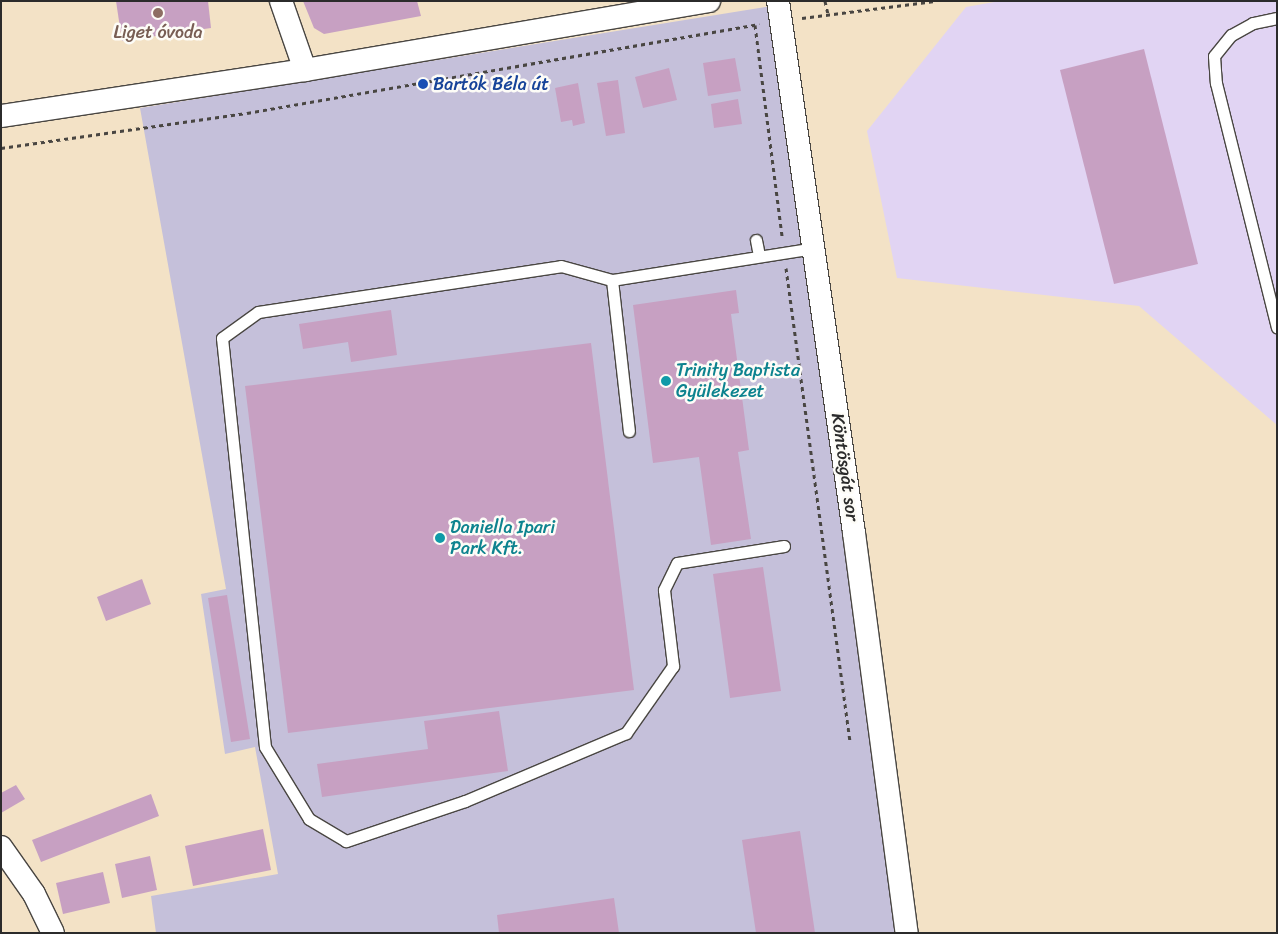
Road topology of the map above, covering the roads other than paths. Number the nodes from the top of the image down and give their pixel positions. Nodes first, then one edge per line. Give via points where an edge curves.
1 (281, 1) edge
2 (709, 1) edge
3 (779, 11) edge
4 (1277, 18) edge
5 (305, 70) junction
6 (1, 116) edge
7 (756, 240) dead end
8 (814, 248) junction
9 (759, 256) junction
10 (612, 280) junction
11 (1277, 328) edge
12 (629, 431) dead end
13 (784, 546) dead end
14 (1, 847) edge
15 (53, 933) edge
16 (907, 933) edge

1 - 5 street
2 - 5 street
3 - 8 street, Köntösgát sor
4 - 11 lane via 1252,23 1231,35 1214,56 1216,83
5 - 6 street
7 - 9 lane
8 - 9 lane
8 - 16 street, Köntösgát sor
9 - 10 lane
10 - 12 lane
10 - 13 lane via 561,266 551,267 258,312 222,338 265,747 309,819 346,841 465,801 626,733 673,666 664,590 677,563
14 - 15 street via 34,894

